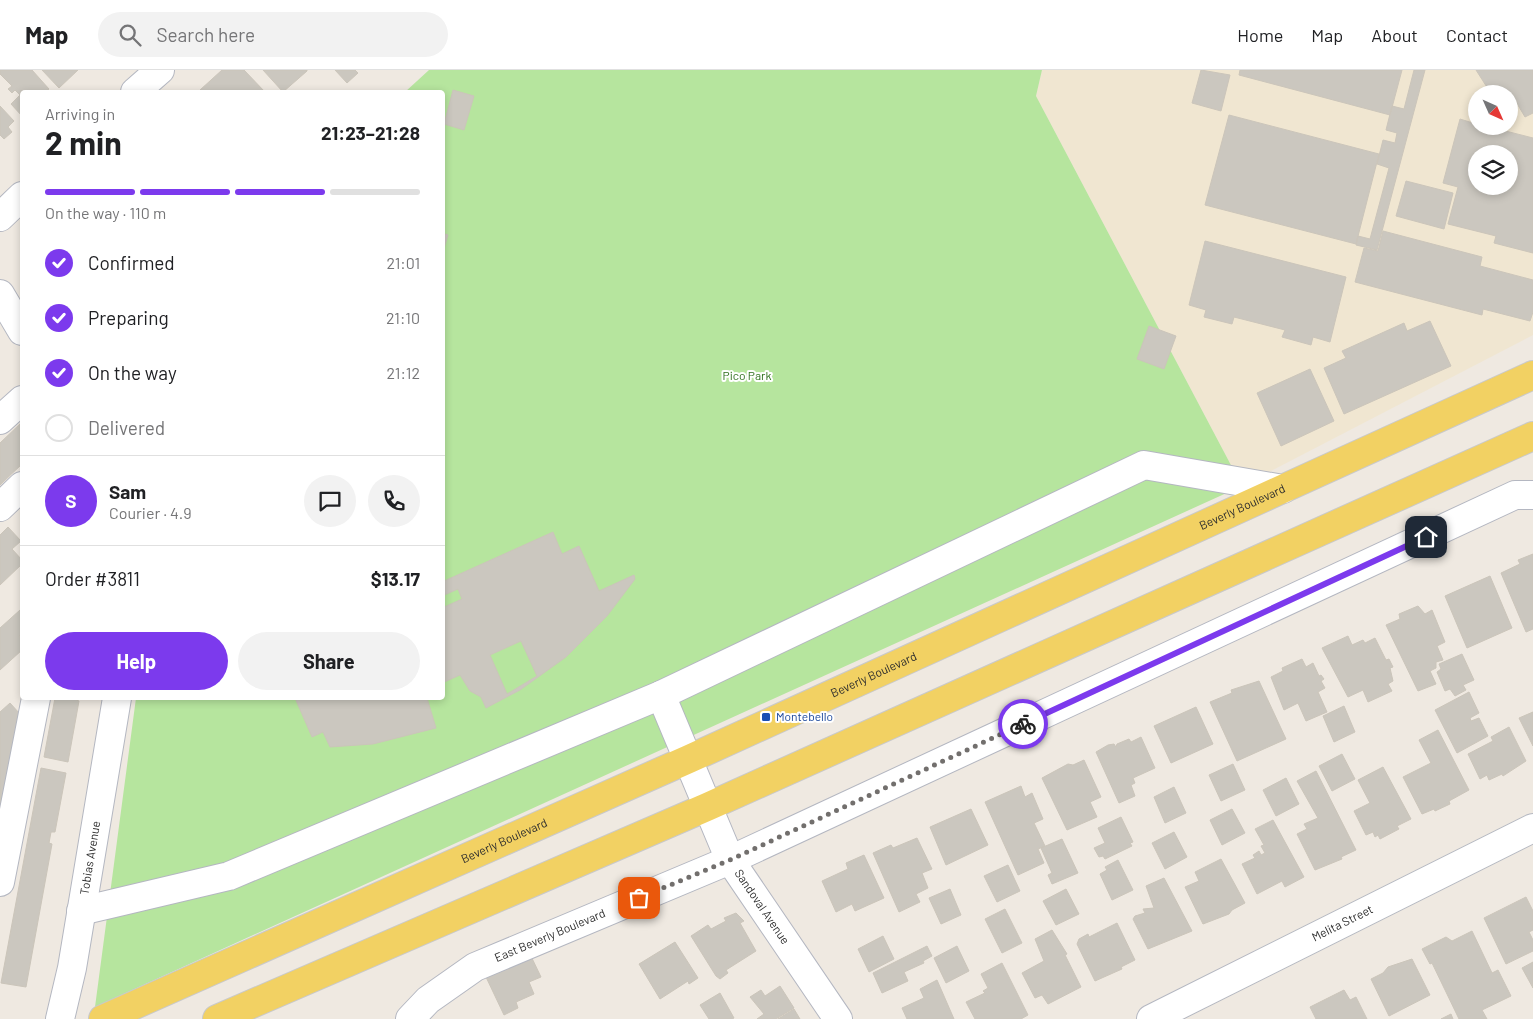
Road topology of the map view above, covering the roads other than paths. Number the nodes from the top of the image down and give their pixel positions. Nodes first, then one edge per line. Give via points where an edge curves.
1 (160, 70) edge
2 (137, 90) edge
3 (20, 198) edge
4 (0, 217) edge
5 (0, 294) edge
6 (20, 328) edge
7 (1533, 375) edge
8 (20, 402) edge
9 (0, 420) edge
10 (1533, 436) edge
11 (20, 488) edge
12 (1283, 489) junction
13 (1533, 495) edge
14 (0, 508) edge
15 (661, 695) junction
16 (36, 700) edge
17 (117, 700) edge
18 (689, 759) junction
19 (707, 807) junction
20 (1533, 828) edge
21 (730, 860) junction
22 (0, 882) edge
23 (82, 911) junction
24 (60, 1019) edge
25 (103, 1019) edge
26 (217, 1019) edge
27 (410, 1019) edge
28 (838, 1019) edge
29 (1151, 1019) edge

1 - 2 street
3 - 4 street
5 - 6 street
7 - 12 main road, Beverly Boulevard
8 - 9 street
10 - 19 main road
11 - 14 street
12 - 15 street via 1144,465
12 - 18 main road, Beverly Boulevard
13 - 21 street, East Beverly Boulevard via 1515,495
15 - 18 street, Sandoval Avenue
15 - 23 street via 229,876
16 - 22 street
17 - 23 street, Tobias Avenue
18 - 19 street, Sandoval Avenue
18 - 25 main road, Beverly Boulevard
19 - 21 street, Sandoval Avenue
19 - 26 main road
20 - 29 street, Melita Street
21 - 27 street, East Beverly Boulevard via 475,967 428,1000
21 - 28 street, Sandoval Avenue
23 - 24 street, Tobias Avenue

